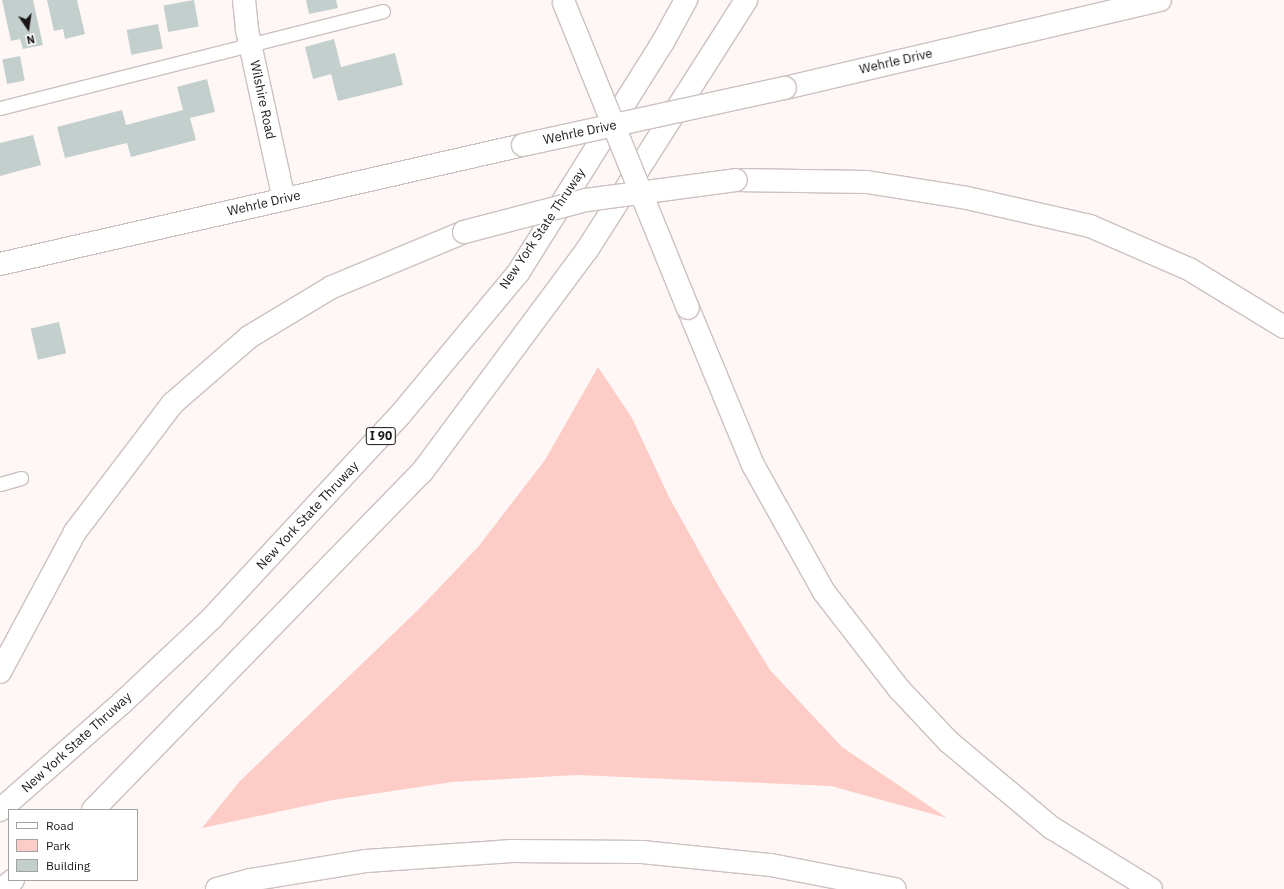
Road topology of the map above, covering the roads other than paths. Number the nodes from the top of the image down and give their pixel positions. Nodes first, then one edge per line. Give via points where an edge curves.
1 (244, 0) edge
2 (686, 0) edge
3 (746, 0) edge
4 (1160, 0) edge
5 (563, 2) edge
6 (383, 11) dead end
7 (251, 46) junction
8 (0, 108) edge
9 (284, 199) junction
10 (0, 264) edge
11 (1284, 327) edge
12 (21, 478) dead end
13 (0, 484) edge
14 (0, 672) edge
15 (94, 809) edge
16 (0, 810) edge
17 (12, 881) edge
18 (2, 889) edge
19 (217, 889) edge
20 (895, 889) edge
21 (1151, 889) edge

1 - 7 main road, Wilshire Road
2 - 16 main road, New York State Thruway / I 90 via 664,42 518,273 400,415 211,619 123,702
3 - 15 main road via 588,250 422,472
4 - 9 main road, Wehrle Drive, bridge via 785,88
5 - 21 main road, bridge via 754,464 824,592 899,689 950,742 1052,828
6 - 7 lane
7 - 8 lane
7 - 9 main road, Wilshire Road
9 - 10 main road, Wehrle Drive
11 - 14 main road, bridge via 1189,269 1090,226 966,198 867,182 736,180 586,200 464,232 332,287 249,337 172,404 75,532
12 - 13 lane
17 - 18 main road
19 - 20 main road via 250,880 366,861 512,850 642,852 771,865

